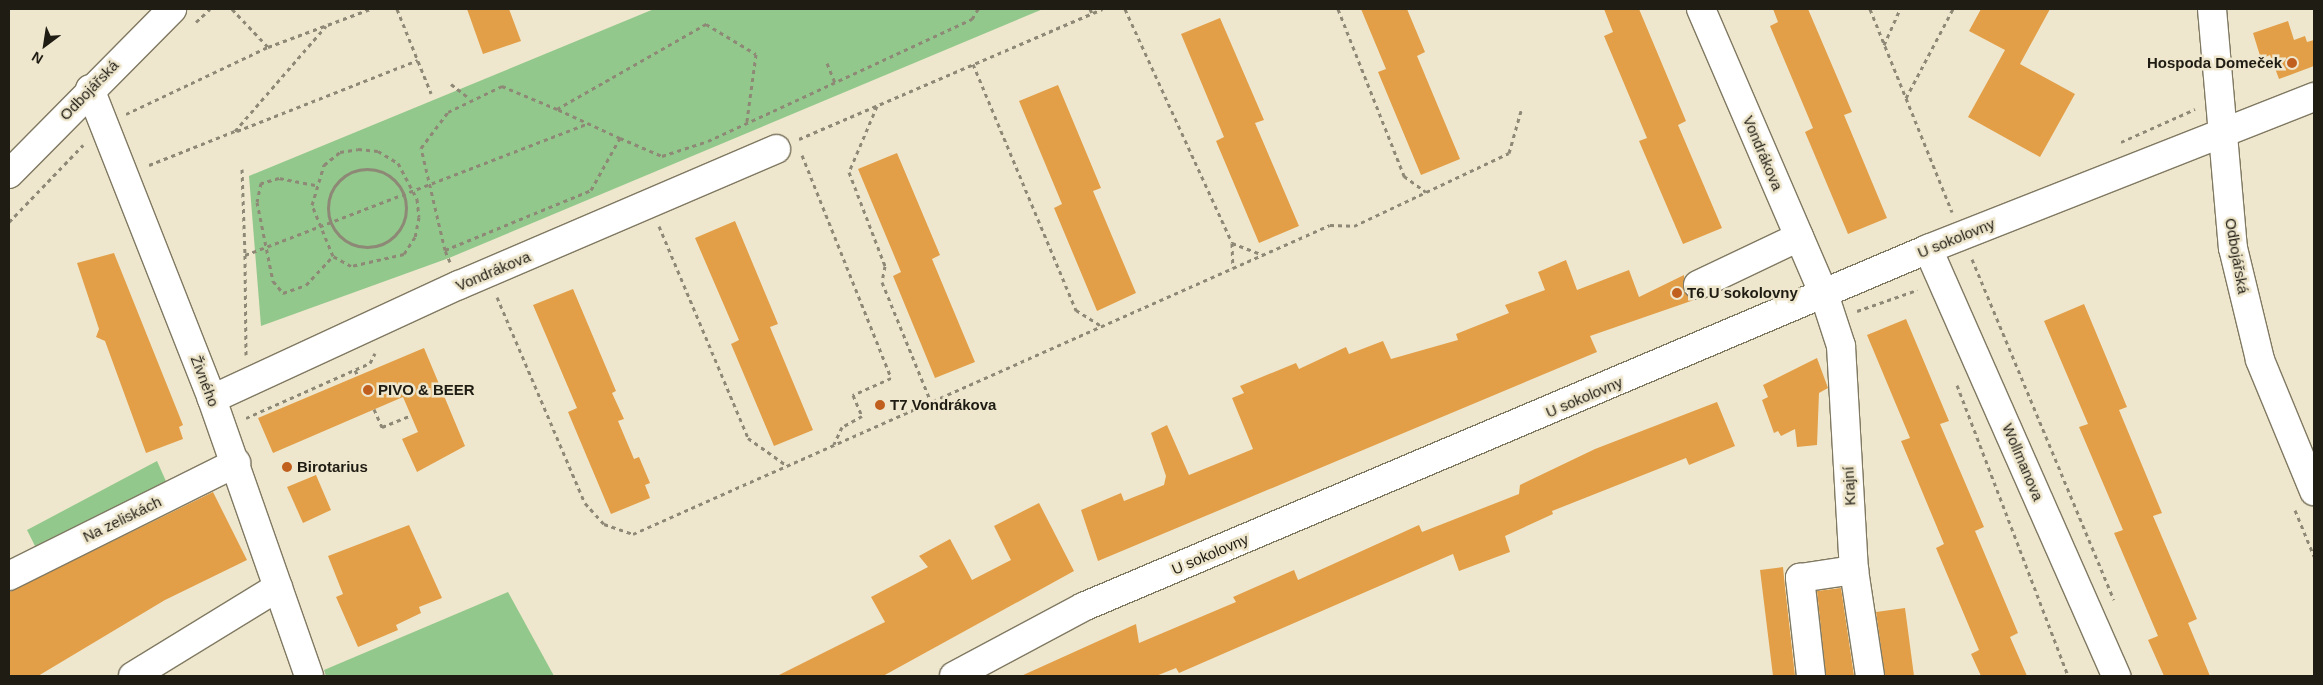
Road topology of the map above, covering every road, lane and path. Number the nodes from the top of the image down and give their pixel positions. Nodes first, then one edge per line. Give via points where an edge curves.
1 (172, 9) edge
2 (232, 9) edge
3 (370, 9) edge
4 (397, 9) edge
5 (978, 9) edge
6 (1090, 9) edge
7 (1102, 9) edge
8 (1125, 9) edge
9 (1338, 9) edge
10 (1701, 9) edge
11 (1870, 9) edge
12 (1900, 9) edge
13 (1953, 9) edge
14 (2212, 9) edge
15 (1092, 13) junction
16 (326, 26) junction
17 (1884, 45) junction
18 (268, 47) junction
19 (418, 60) junction
20 (827, 63) dead end
21 (973, 64) junction
22 (835, 83) junction
23 (451, 84) dead end
24 (90, 89) junction
25 (431, 93) dead end
26 (2314, 97) edge
27 (469, 98) junction
28 (1906, 98) junction
29 (877, 106) junction
30 (557, 109) junction
31 (1521, 111) dead end
32 (126, 114) dead end
33 (747, 121) junction
34 (589, 123) junction
35 (235, 131) junction
36 (2221, 134) junction
37 (620, 138) junction
38 (87, 140) dead end
39 (786, 145) junction
40 (140, 169) dead end
41 (242, 169) dead end
42 (9, 174) edge
43 (315, 185) junction
44 (427, 185) junction
45 (414, 190) junction
46 (1426, 192) junction
47 (404, 194) junction
48 (9, 222) edge
49 (330, 222) junction
50 (658, 224) dead end
51 (318, 227) junction
52 (1962, 235) junction
53 (1799, 237) junction
54 (1232, 242) junction
55 (264, 247) junction
56 (1928, 249) junction
57 (445, 250) junction
58 (245, 255) junction
59 (1264, 255) junction
60 (333, 256) junction
61 (1233, 268) junction
62 (1930, 282) junction
63 (459, 285) junction
64 (1698, 285) dead end
65 (494, 290) dead end
66 (1923, 298) dead end
67 (1829, 308) junction
68 (1102, 326) junction
69 (355, 370) dead end
70 (358, 376) dead end
71 (1955, 381) dead end
72 (246, 384) junction
73 (212, 399) junction
74 (931, 402) junction
75 (374, 409) dead end
76 (411, 415) dead end
77 (834, 444) junction
78 (236, 463) junction
79 (786, 466) junction
80 (2314, 491) edge
81 (1854, 570) junction
82 (9, 576) edge
83 (278, 587) junction
84 (2115, 603) dead end
85 (133, 676) edge
86 (309, 676) edge
87 (954, 676) edge
88 (1811, 676) edge
89 (1870, 676) edge
90 (2068, 676) edge
91 (2116, 676) edge

1 - 24 street, Odbojářská
2 - 18 path
3 - 16 path
4 - 19 path
5 - 22 path via 972,19
6 - 15 path
7 - 15 path
8 - 54 path
9 - 46 path via 1404,176
10 - 53 street, Vondrákova
11 - 17 path
12 - 17 path
13 - 28 path
14 - 36 street, Odbojářská
15 - 21 path
16 - 18 path
16 - 35 path
17 - 28 path
18 - 32 path
19 - 25 path
19 - 35 path
20 - 22 path
21 - 29 path
21 - 68 path via 1076,310
22 - 33 path
23 - 27 path
24 - 42 street, Odbojářská
24 - 73 street, Živného
26 - 36 street, U sokolovny
27 - 30 path via 502,86
27 - 44 path via 448,112 421,148
28 - 52 path
29 - 39 path
29 - 74 path via 849,172 885,266 882,282
30 - 33 path via 706,24 756,54
30 - 34 path
31 - 46 path via 1509,153
33 - 37 path via 708,141 662,156
34 - 37 path
34 - 44 path
35 - 40 path
36 - 52 street, U sokolovny
36 - 80 street, Odbojářská via 2233,248 2260,360
37 - 57 path via 592,190
38 - 48 path
39 - 63 street, Vondrákova
39 - 77 path via 891,378 853,396 862,416 842,427
41 - 58 path
43 - 45 path via 324,165 340,152 358,149 378,151 398,163
43 - 51 path via 312,206
43 - 55 path via 279,178 261,183 258,202
44 - 45 path
44 - 57 path
45 - 47 path
45 - 60 path via 419,217 416,237 404,254 351,266
46 - 59 path via 1354,226 1330,225
47 - 49 path
47 - 49 path via 388,174 365,168 345,172 329,198
47 - 49 path via 404,218 396,237 384,247 366,250 350,244
49 - 51 path
50 - 79 path via 748,438
51 - 55 path
51 - 60 path
52 - 56 street, U sokolovny
53 - 64 street
53 - 67 street, Vondrákova
54 - 59 path
54 - 61 path
55 - 58 path
55 - 60 path via 273,281 283,293 306,285
56 - 62 street, Wollmanova
56 - 67 street, U sokolovny
57 - 63 path
58 - 72 path
59 - 61 path
61 - 68 path
62 - 66 path
62 - 67 path
62 - 84 path via 1970,253
62 - 91 street, Wollmanova
63 - 72 street, Vondrákova
65 - 79 path via 584,502 604,524 632,534
67 - 81 street, Krajní via 1841,346
67 - 87 street, U sokolovny via 1083,608
68 - 74 path
69 - 70 path
71 - 90 path
72 - 73 street, Vondrákova
73 - 78 street, Živného
74 - 77 path
75 - 76 path via 382,427
77 - 79 path
78 - 82 street, Na zeliskách
78 - 83 street, Živného
81 - 88 street via 1800,578
81 - 89 street, Krajní
83 - 85 street
83 - 86 street, Živného

